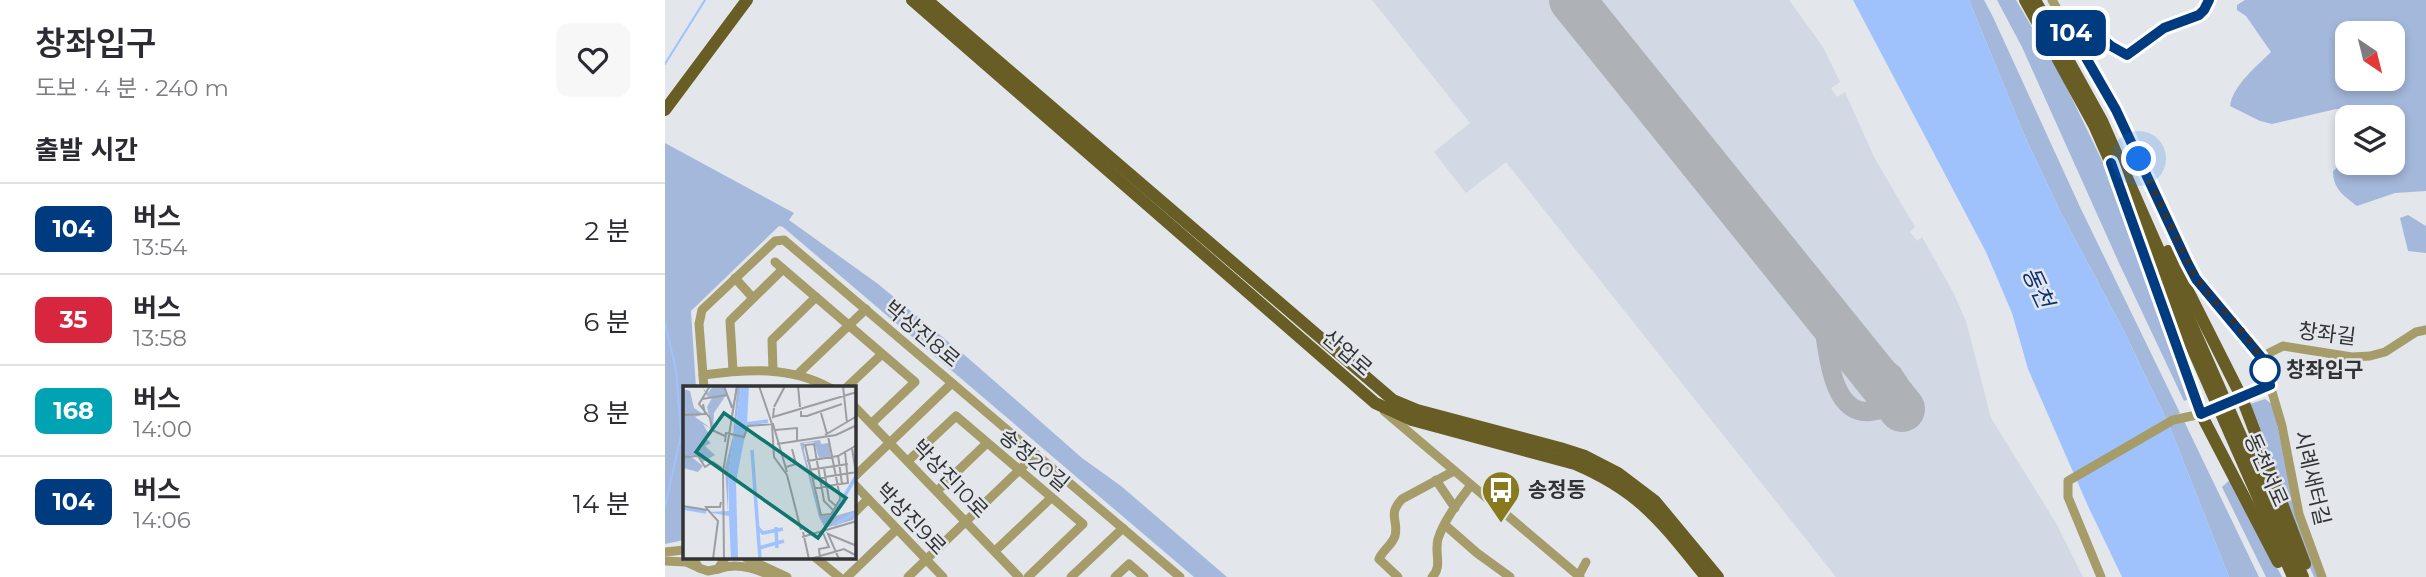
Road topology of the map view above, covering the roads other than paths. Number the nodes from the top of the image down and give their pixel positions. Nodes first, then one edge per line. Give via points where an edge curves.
1 (747, 0) edge
2 (902, 0) edge
3 (912, 0) edge
4 (927, 0) edge
5 (941, 0) edge
6 (2025, 0) edge
7 (2035, 0) edge
8 (2052, 0) edge
9 (2209, 0) edge
10 (2066, 23) junction
11 (665, 110) edge
12 (1095, 150) junction
13 (2115, 161) junction
14 (775, 262) dead end
15 (783, 269) junction
16 (735, 278) junction
17 (816, 297) junction
18 (753, 298) junction
19 (866, 309) junction
20 (849, 325) junction
21 (2426, 330) edge
22 (882, 354) junction
23 (2261, 357) junction
24 (773, 370) junction
25 (733, 371) junction
26 (798, 374) junction
27 (703, 375) junction
28 (952, 383) junction
29 (2270, 385) junction
30 (704, 386) edge
31 (825, 386) edge
32 (848, 386) edge
33 (2242, 398) junction
34 (1375, 402) junction
35 (856, 407) edge
36 (2201, 414) junction
37 (2226, 414) junction
38 (872, 423) junction
39 (890, 442) junction
40 (987, 443) junction
41 (1036, 454) junction
42 (908, 461) junction
43 (1019, 470) junction
44 (1454, 471) junction
45 (856, 475) edge
46 (1436, 480) junction
47 (1471, 485) junction
48 (856, 486) edge
49 (937, 491) junction
50 (1051, 498) junction
51 (868, 499) junction
52 (1455, 508) junction
53 (856, 511) edge
54 (966, 522) junction
55 (1445, 525) junction
56 (1123, 528) junction
57 (897, 529) junction
58 (683, 550) edge
59 (995, 551) junction
60 (665, 556) edge
61 (926, 559) junction
62 (694, 560) edge
63 (724, 560) edge
64 (750, 560) edge
65 (818, 560) edge
66 (1586, 562) dead end
67 (699, 568) junction
68 (717, 569) junction
69 (773, 577) edge
70 (787, 577) edge
71 (839, 577) edge
72 (848, 577) edge
73 (908, 577) edge
74 (943, 577) edge
75 (1019, 577) edge
76 (1028, 577) edge
77 (1071, 577) edge
78 (1115, 577) edge
79 (1145, 577) edge
80 (1180, 577) edge
81 (1398, 577) edge
82 (1432, 577) edge
83 (1510, 577) edge
84 (1579, 577) edge
85 (1706, 577) edge
86 (1718, 577) edge
87 (2101, 577) edge
88 (2286, 577) edge
89 (2293, 577) edge
90 (2303, 577) edge
91 (2311, 577) edge
92 (2322, 577) edge

1 - 11 main road
2 - 12 main road, 산업로 via 983,69
3 - 12 main road, 산업로
4 - 12 main road, 산업로
5 - 12 main road, 산업로 via 1000,52
6 - 13 main road, 동천서로
7 - 13 main road, 동천서로 via 2078,75
8 - 10 street
9 - 10 street via 2199,15 2164,28 2127,55 2083,22
10 - 23 street via 2116,110 2196,279
12 - 34 main road, 산업로
12 - 86 main road, 산업로 via 1393,400 1585,456 1618,473 1655,501
13 - 33 main road
13 - 36 main road
13 - 37 main road, 동천서로
14 - 15 street
15 - 17 street
15 - 18 street
16 - 18 street
16 - 19 street, 박상진8로 via 775,241 784,240
16 - 27 street, 박상진8로 via 700,314
17 - 20 street
17 - 24 street via 772,340
18 - 25 street via 730,321
19 - 20 street
19 - 28 street, 박상진8로
20 - 22 street
20 - 26 street
21 - 23 street, 창좌길 via 2370,356 2283,346
22 - 32 street
22 - 38 street via 915,382
23 - 29 street, 시례새터길
24 - 25 street
24 - 26 street
25 - 27 street
26 - 31 street
27 - 30 street, 박상진8로
28 - 39 street
28 - 41 street, 박상진8로
29 - 33 street
29 - 92 street, 시례새터길 via 2299,514
33 - 36 street
33 - 91 main road
34 - 44 street, 산업로
34 - 85 main road via 1412,419 1598,474 1647,507
35 - 38 street, 박상진10로
36 - 87 street via 2168,422 2070,479 2068,497
36 - 88 main road
37 - 89 main road, 동천서로
37 - 90 main road, 동천서로
38 - 39 street, 박상진10로
39 - 42 street, 박상진10로
39 - 45 street
40 - 42 street, 송정20길 via 956,416
40 - 43 street, 송정20길
40 - 49 street
41 - 43 street
41 - 56 street, 박상진8로
42 - 49 street, 박상진10로
43 - 50 street, 송정20길
43 - 54 street
44 - 46 street
44 - 47 street, 산업로
46 - 52 street
46 - 81 street via 1402,499 1394,511 1395,537 1379,559
47 - 52 street
47 - 84 street, 산업로
48 - 51 street, 박상진9로
49 - 54 street, 박상진10로
50 - 59 street
50 - 76 street, 송정20길 via 1083,524
51 - 53 street
51 - 57 street, 박상진9로
52 - 55 street
54 - 59 street, 박상진10로
54 - 61 street
55 - 82 street
55 - 83 street
56 - 77 street
56 - 80 street, 박상진8로
57 - 61 street, 박상진9로
57 - 72 street
58 - 60 street
59 - 75 street, 박상진10로
60 - 67 street
61 - 73 street
61 - 74 street, 박상진9로
62 - 67 street
63 - 68 street
64 - 70 street
65 - 71 street
66 - 84 street
67 - 68 street
68 - 69 street via 742,566
78 - 79 street via 1129,564

